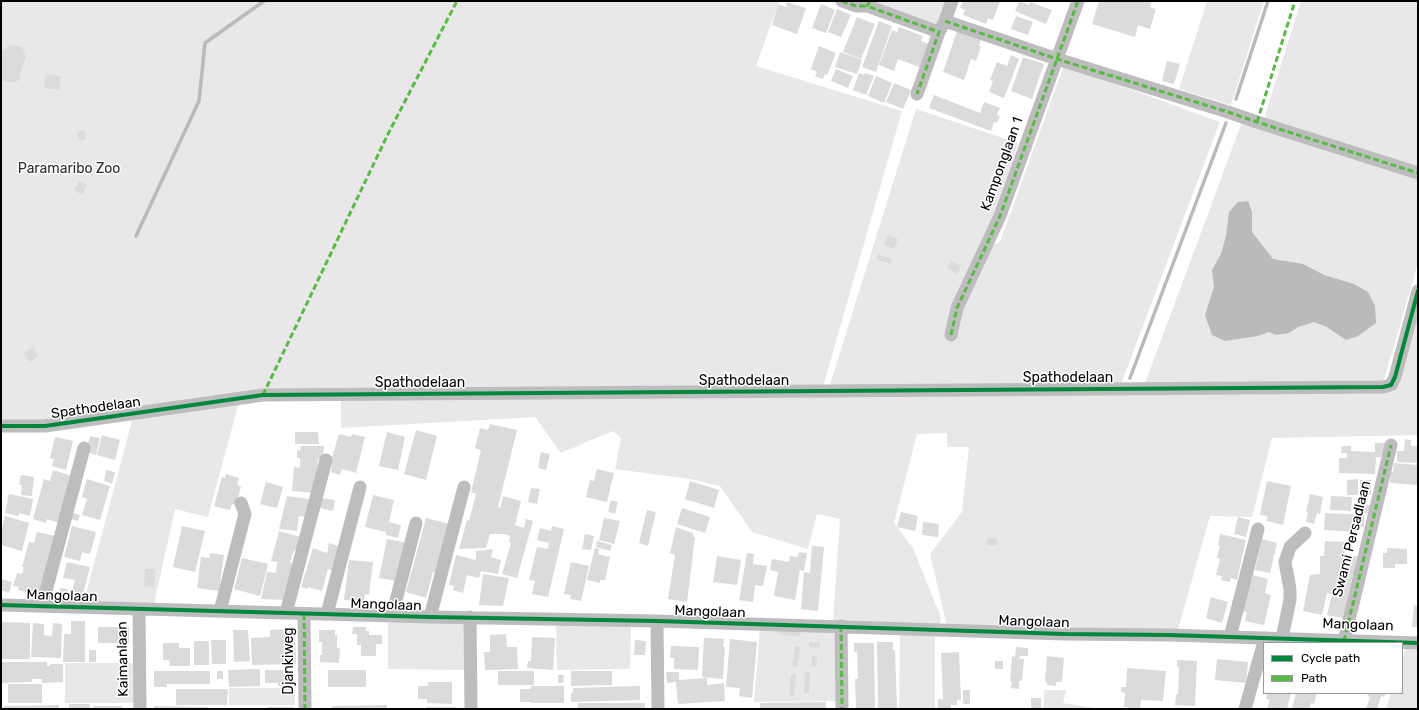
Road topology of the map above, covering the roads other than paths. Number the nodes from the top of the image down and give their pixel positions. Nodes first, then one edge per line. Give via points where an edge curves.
1 (842, 1) edge
2 (952, 1) edge
3 (1078, 1) edge
4 (868, 3) edge
5 (942, 27) junction
6 (1057, 59) junction
7 (917, 94) dead end
8 (1418, 173) edge
9 (1418, 291) edge
10 (951, 335) dead end
11 (1, 426) edge
12 (1391, 445) dead end
13 (84, 448) dead end
14 (326, 460) dead end
15 (360, 487) dead end
16 (464, 487) dead end
17 (241, 503) dead end
18 (416, 523) dead end
19 (1258, 529) dead end
20 (1305, 533) dead end
21 (1, 605) edge
22 (42, 606) junction
23 (139, 609) junction
24 (220, 612) junction
25 (286, 613) junction
26 (304, 614) junction
27 (327, 614) junction
28 (392, 616) junction
29 (430, 617) junction
30 (470, 617) junction
31 (657, 621) junction
32 (841, 626) junction
33 (1230, 637) junction
34 (1265, 638) junction
35 (1282, 638) junction
36 (1344, 641) junction
37 (1264, 642) edge
38 (1381, 642) edge
39 (1403, 643) edge
40 (1418, 643) edge
41 (1263, 645) edge
42 (140, 709) edge
43 (305, 709) edge
44 (471, 709) edge
45 (658, 709) edge
46 (842, 709) edge
47 (1245, 709) edge

1 - 4 street via 856,6
2 - 5 street
3 - 6 street, Kamponglaan 1
4 - 5 street
5 - 6 street
5 - 7 street
6 - 8 street
6 - 10 street, Kamponglaan 1 via 1000,216 957,308
9 - 11 street, Spathodelaan via 1395,377 1391,385 1383,387 263,395 45,426
12 - 36 street, Swami Persadlaan
13 - 22 street
14 - 25 street
15 - 27 street
16 - 29 street
17 - 24 street via 245,514
18 - 28 street
19 - 33 street
20 - 35 street via 1290,547 1285,562 1290,600
21 - 22 street, Mangolaan
22 - 23 street, Mangolaan
23 - 24 street, Mangolaan
23 - 42 street, Kaimanlaan
24 - 25 street, Mangolaan
25 - 26 street, Mangolaan
26 - 27 street, Mangolaan
26 - 43 street, Djankiweg
27 - 28 street, Mangolaan
28 - 29 street, Mangolaan
29 - 30 street, Mangolaan
30 - 31 street, Mangolaan
30 - 44 street
31 - 32 street, Mangolaan
31 - 45 street
32 - 33 street, Mangolaan
32 - 46 street
33 - 34 street, Mangolaan
34 - 35 street, Mangolaan
34 - 37 street
35 - 36 street, Mangolaan
36 - 38 street, Mangolaan
39 - 40 street, Mangolaan
41 - 47 street

